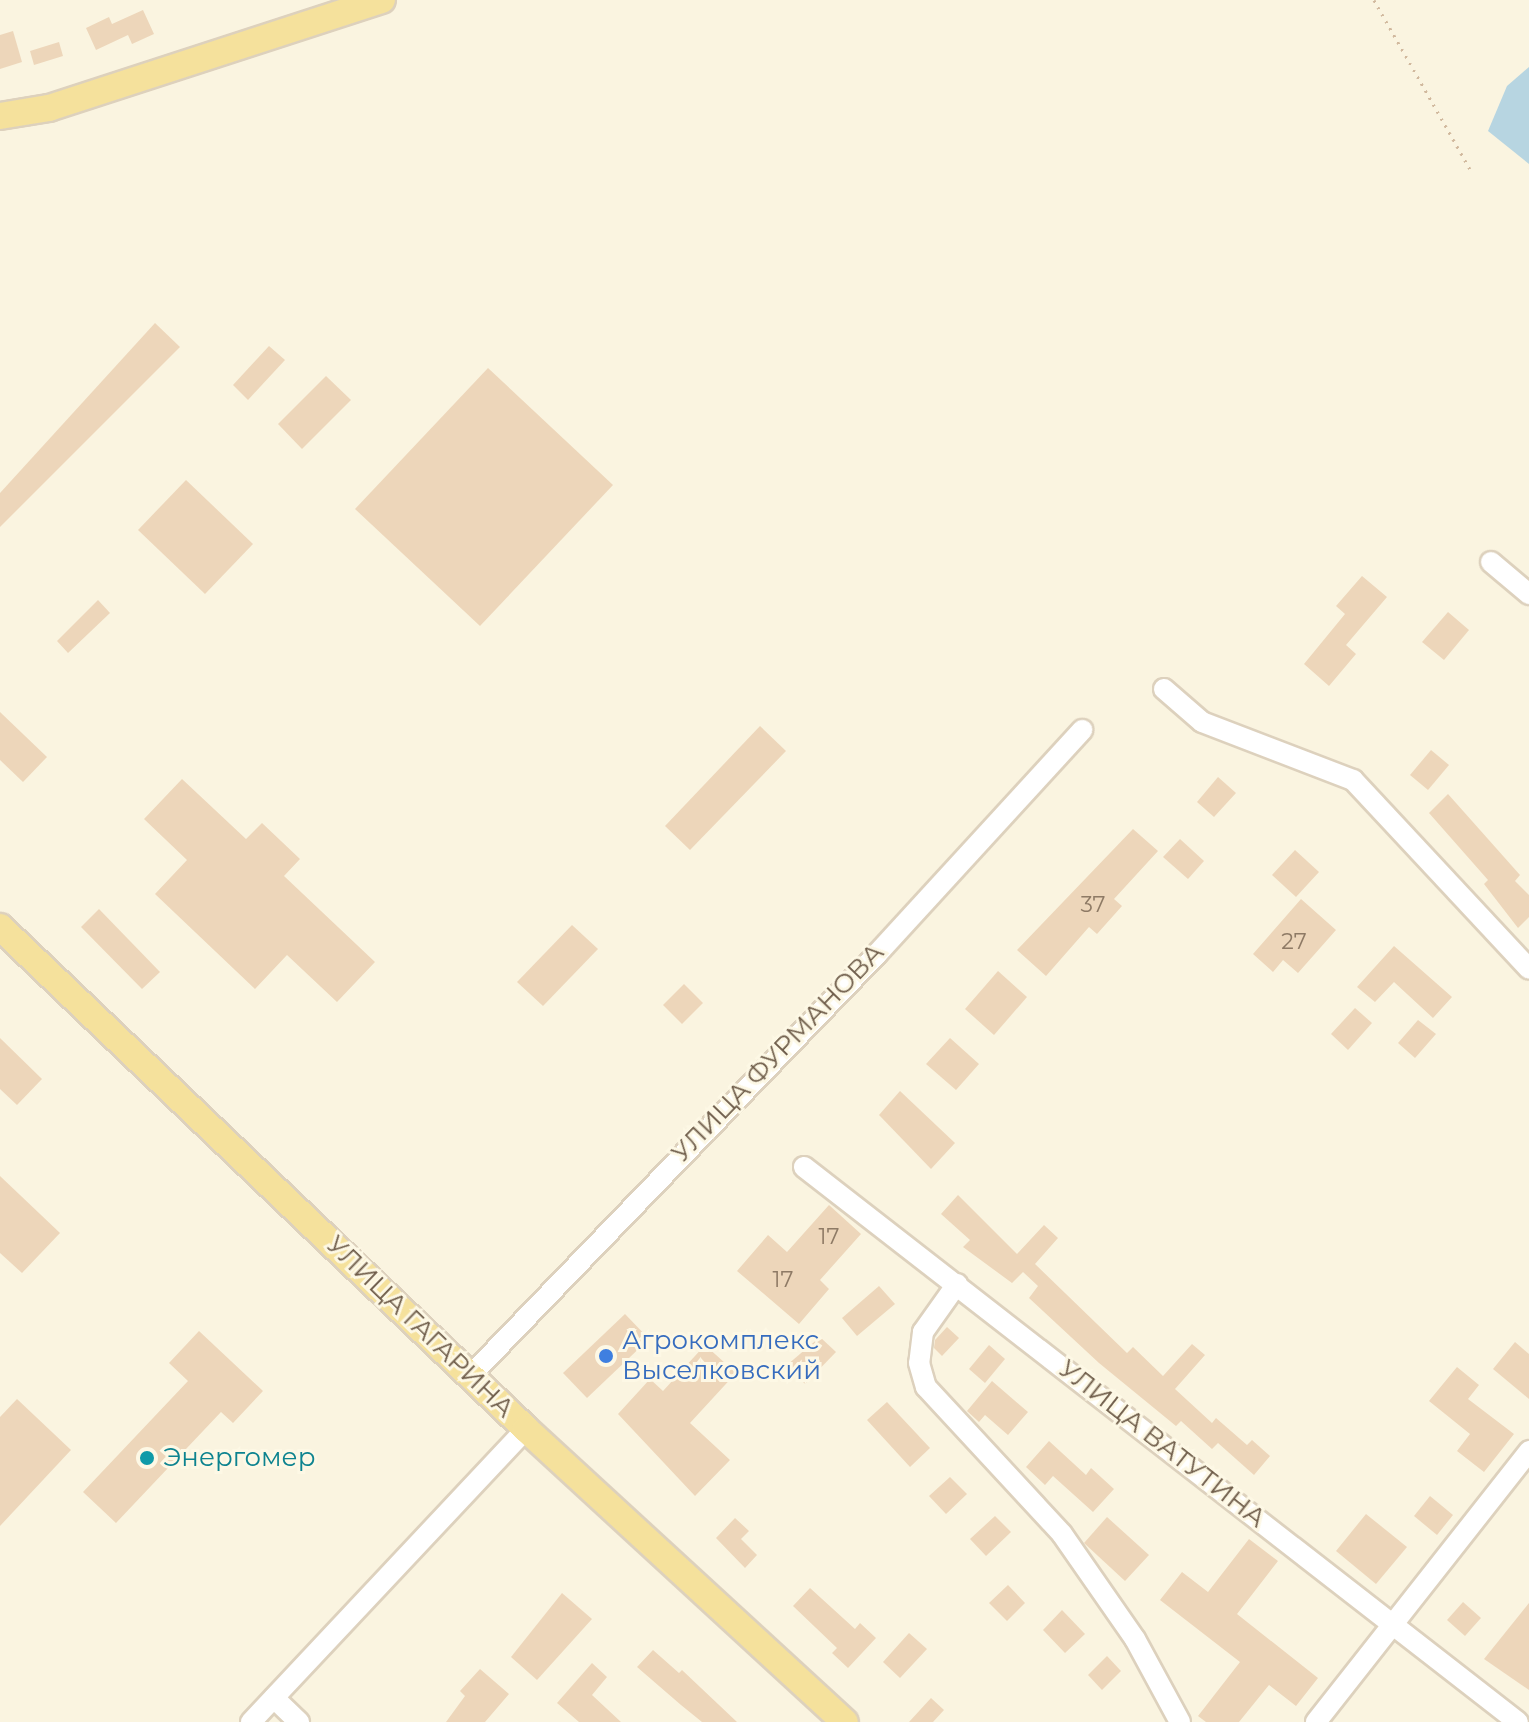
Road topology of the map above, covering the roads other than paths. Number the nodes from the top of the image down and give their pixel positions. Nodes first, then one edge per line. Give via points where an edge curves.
1 (377, 1) edge
2 (0, 116) edge
3 (1491, 562) dead end
4 (1529, 594) edge
5 (1164, 689) dead end
6 (1082, 730) dead end
7 (0, 927) edge
8 (1529, 969) edge
9 (804, 1167) dead end
10 (957, 1284) junction
11 (472, 1374) junction
12 (526, 1429) junction
13 (1529, 1451) edge
14 (1394, 1625) junction
15 (274, 1698) junction
16 (251, 1722) edge
17 (299, 1722) edge
18 (845, 1722) edge
19 (1180, 1722) edge
20 (1316, 1722) edge
21 (1518, 1722) edge

1 - 2 main road via 64,104
3 - 4 street
5 - 8 street via 1202,722 1353,780
6 - 11 street, УЛИЦА ФУРМАНОВА via 877,954
7 - 11 main road, УЛИЦА ГАГАРИНА
9 - 10 street, УЛИЦА ВАТУТИНА
10 - 14 street, УЛИЦА ВАТУТИНА
10 - 19 street via 923,1332 919,1363 926,1387 1062,1534 1135,1639
11 - 12 main road, УЛИЦА ГАГАРИНА
12 - 15 street
12 - 18 main road, УЛИЦА ГАГАРИНА
13 - 14 street
14 - 20 street
14 - 21 street, УЛИЦА ВАТУТИНА
15 - 16 street
15 - 17 street

